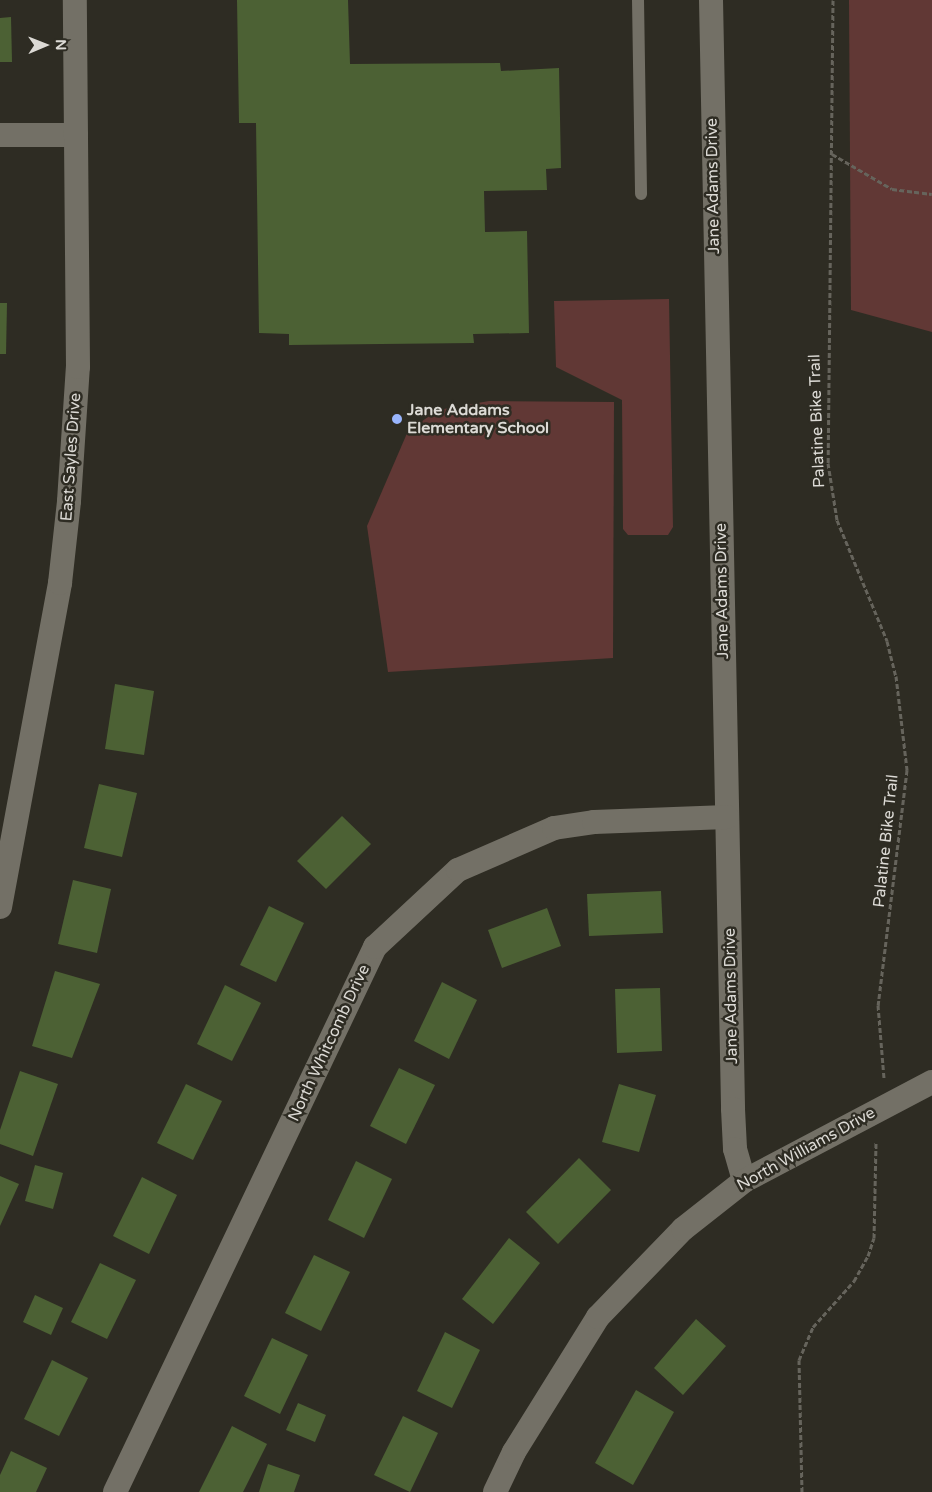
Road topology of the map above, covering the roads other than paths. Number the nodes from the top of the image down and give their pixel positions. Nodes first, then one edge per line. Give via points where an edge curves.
1 (76, 0) edge
2 (638, 0) edge
3 (711, 0) edge
4 (76, 134) junction
5 (0, 135) edge
6 (641, 194) dead end
7 (727, 817) junction
8 (0, 907) edge
9 (932, 1082) edge
10 (744, 1181) junction
11 (115, 1492) edge
12 (495, 1492) edge

1 - 4 street, East Sayles Drive
2 - 6 lane
3 - 7 street, Jane Adams Drive
4 - 5 street
4 - 8 street, East Sayles Drive via 78,367 70,501 60,583
7 - 10 street, Jane Adams Drive via 733,1109 735,1149
7 - 11 street, North Whitcomb Drive via 594,822 554,828 458,870 375,947
9 - 10 street, North Williams Drive
10 - 12 street, North Williams Drive via 683,1229 598,1317 514,1452

